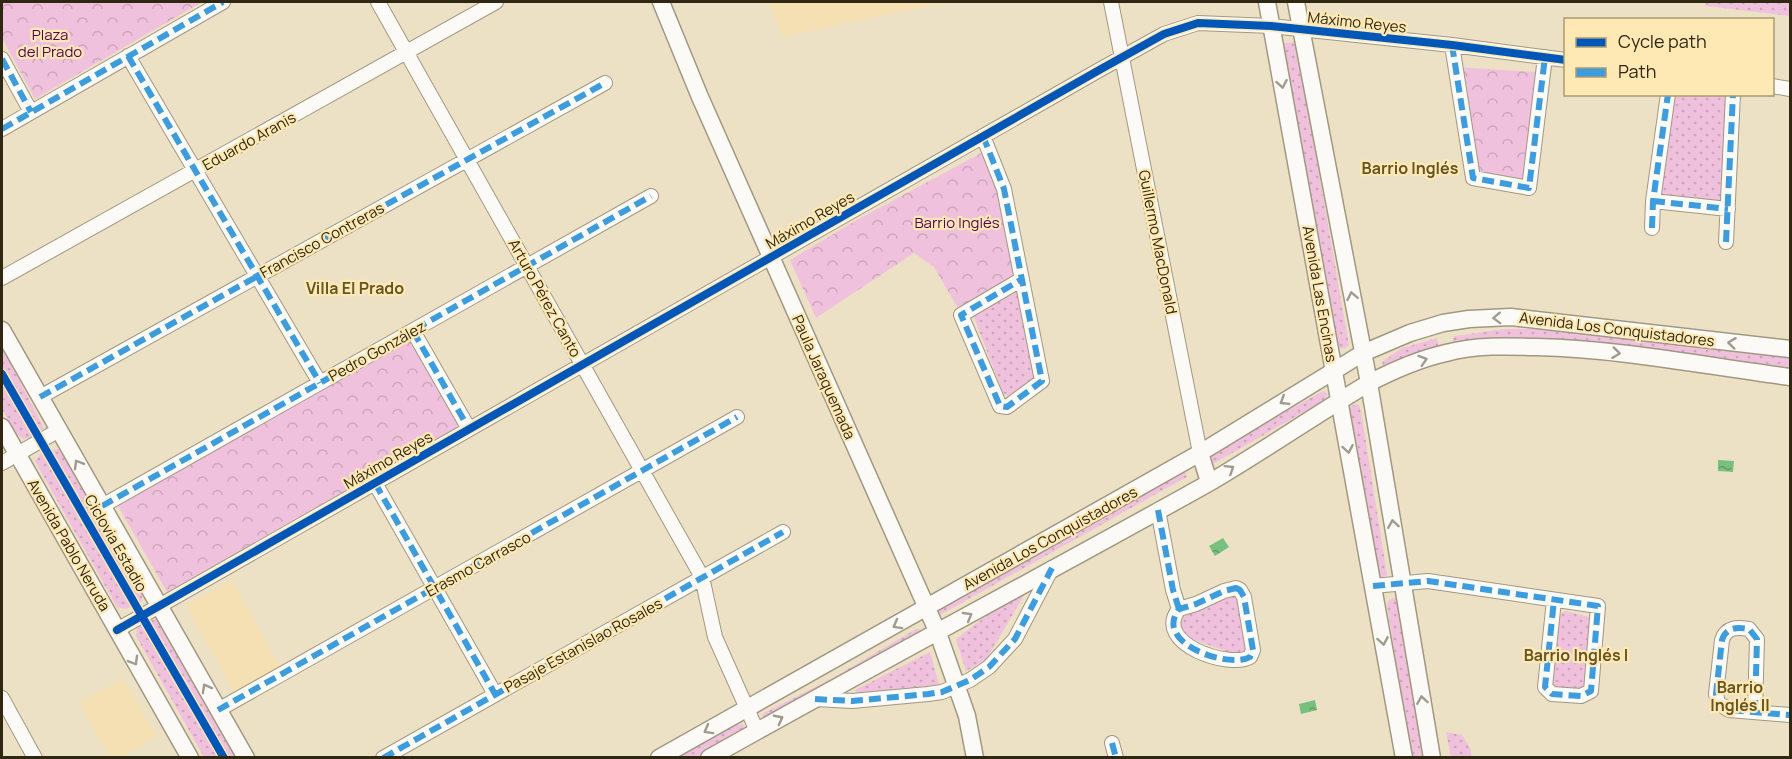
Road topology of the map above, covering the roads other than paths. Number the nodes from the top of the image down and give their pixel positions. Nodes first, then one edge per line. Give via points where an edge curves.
1 (223, 2) edge
2 (378, 2) edge
3 (496, 2) edge
4 (661, 2) edge
5 (1111, 2) edge
6 (1268, 2) edge
7 (1296, 2) edge
8 (1271, 26) junction
9 (1301, 29) junction
10 (1452, 45) junction
11 (407, 52) junction
12 (129, 56) junction
13 (1122, 57) junction
14 (1545, 57) junction
15 (2, 59) edge
16 (1564, 60) edge
17 (605, 83) dead end
18 (1774, 86) edge
19 (1791, 89) edge
20 (1668, 96) edge
21 (1733, 96) edge
22 (31, 112) junction
23 (2, 129) edge
24 (983, 136) junction
25 (467, 160) junction
26 (196, 171) junction
27 (651, 196) dead end
28 (1653, 201) junction
29 (1728, 209) junction
30 (1652, 228) dead end
31 (1726, 242) dead end
32 (771, 257) junction
33 (527, 266) junction
34 (257, 276) junction
35 (2, 278) edge
36 (1022, 279) junction
37 (1443, 323) junction
38 (2, 330) edge
39 (413, 330) junction
40 (1791, 349) edge
41 (1446, 352) junction
42 (1363, 353) junction
43 (583, 365) junction
44 (1334, 370) junction
45 (1791, 377) edge
46 (320, 383) junction
47 (1370, 383) junction
48 (40, 397) junction
49 (1339, 401) junction
50 (737, 417) dead end
51 (2, 427) edge
52 (469, 429) junction
53 (58, 430) junction
54 (1200, 453) junction
55 (17, 454) junction
56 (2, 463) edge
57 (642, 470) junction
58 (1209, 482) junction
59 (375, 483) junction
60 (102, 506) junction
61 (1158, 510) junction
62 (783, 532) dead end
63 (1052, 568) junction
64 (702, 577) junction
65 (1403, 582) junction
66 (1373, 586) junction
67 (435, 588) junction
68 (1554, 600) junction
69 (159, 606) junction
70 (927, 608) junction
71 (1179, 609) junction
72 (117, 630) junction
73 (939, 633) junction
74 (958, 687) junction
75 (495, 694) junction
76 (2, 698) edge
77 (815, 699) junction
78 (746, 709) junction
79 (218, 710) junction
80 (1755, 712) junction
81 (6, 715) edge
82 (1791, 715) edge
83 (756, 731) junction
84 (1112, 743) dead end
85 (35, 758) edge
86 (190, 758) edge
87 (246, 758) edge
88 (383, 758) edge
89 (659, 758) edge
90 (709, 758) edge
91 (975, 758) edge
92 (1116, 758) edge
93 (1404, 758) edge
94 (1432, 758) edge

1 - 12 street
2 - 11 street, Arturo Pérez Canto
3 - 11 street, Eduardo Aranis
4 - 32 street, Paula Jaraquemada
5 - 13 street, Guillermo MacDonald
6 - 8 street, Avenida Las Encinas
7 - 9 street, Avenida Las Encinas
8 - 9 street, Máximo Reyes
8 - 13 street, Máximo Reyes via 1198,23 1164,34
8 -> 44 street, Avenida Las Encinas
9 - 10 street, Máximo Reyes
42 -> 9 street, Avenida Las Encinas
10 - 14 street, Máximo Reyes
10 - 14 street via 1473,178 1528,188
11 - 25 street, Arturo Pérez Canto
11 - 26 street, Eduardo Aranis
12 - 22 street
12 - 26 street
13 - 24 street, Máximo Reyes
13 - 54 street, Guillermo MacDonald
14 - 16 street, Máximo Reyes
15 - 22 street
17 - 25 street, Francisco Contreras
18 - 19 street
20 - 28 street
21 - 29 street
22 - 23 street
24 - 32 street, Máximo Reyes
24 - 36 street via 1004,189
25 - 33 street, Arturo Pérez Canto
25 - 34 street, Francisco Contreras
26 - 34 street
26 - 35 street, Eduardo Aranis
27 - 33 street, Pedro González
28 - 29 street
28 - 30 street
29 - 31 street
32 - 43 street, Máximo Reyes
32 - 70 street, Paula Jaraquemada
33 - 39 street, Pedro González
33 - 43 street, Arturo Pérez Canto
34 - 46 street
34 - 48 street, Francisco Contreras
36 - 36 street via 1042,381 1007,407 1000,406 961,315
40 -> 37 street, Avenida Los Conquistadores via 1511,317
37 - 41 street
37 - 42 street, Avenida Los Conquistadores
38 - 48 street
39 - 46 street, Pedro González
39 - 52 street
41 -> 45 street, Avenida Los Conquistadores via 1501,346 1578,348
47 -> 41 street, Avenida Los Conquistadores
42 - 44 street, Avenida Los Conquistadores
42 - 47 street, Avenida Las Encinas
43 - 52 street, Máximo Reyes
43 - 57 street, Arturo Pérez Canto
44 - 49 street, Avenida Las Encinas
44 -> 54 street, Avenida Los Conquistadores
46 - 60 street, Pedro González
47 - 49 street, Avenida Los Conquistadores
65 -> 47 street, Avenida Las Encinas
48 - 53 street
58 -> 49 street, Avenida Los Conquistadores
49 -> 66 street, Avenida Las Encinas
50 - 57 street, Erasmo Carrasco
51 - 55 street, Avenida Pablo Neruda
52 - 59 street, Máximo Reyes
53 - 55 street
60 -> 53 street
54 - 58 street, Guillermo MacDonald
54 - 70 street, Avenida Los Conquistadores
55 - 56 street
55 - 72 street, Avenida Pablo Neruda
57 - 64 street, Arturo Pérez Canto
57 - 67 street, Erasmo Carrasco
58 - 61 street, Avenida Los Conquistadores
59 - 67 street
59 - 69 street, Máximo Reyes
60 - 69 street
61 - 63 street, Avenida Los Conquistadores
61 - 71 street
62 - 64 street, Pasaje Estanislao Rosales
73 -> 63 street, Avenida Los Conquistadores
63 - 74 street, Avenida Los Conquistadores via 1015,639 989,667
64 - 75 street, Pasaje Estanislao Rosales
64 - 78 street, Arturo Pérez Canto via 711,627
65 - 66 street
65 - 68 street via 1428,581
94 -> 65 street, Avenida Las Encinas
66 -> 93 street, Avenida Las Encinas
67 - 75 street
67 - 79 street, Erasmo Carrasco
68 - 68 street via 1598,606 1591,691 1581,696 1552,694 1545,687
69 - 72 street, Máximo Reyes
79 -> 69 street
70 - 73 street, Paula Jaraquemada
70 -> 78 street, Avenida Los Conquistadores
71 - 71 street via 1174,616 1174,628 1188,647 1234,661 1247,659 1252,653 1244,597 1239,589
72 -> 86 street, Avenida Pablo Neruda
73 - 74 street, Paula Jaraquemada
73 - 77 street, Avenida Los Conquistadores
74 - 77 street, Avenida Los Conquistadores via 852,701
74 - 91 street, Paula Jaraquemada
75 - 88 street, Pasaje Estanislao Rosales
76 - 81 street
83 -> 77 street, Avenida Los Conquistadores
78 - 83 street, Arturo Pérez Canto
78 -> 89 street, Avenida Los Conquistadores
79 - 87 street
80 - 80 street via 1730,710 1718,703 1722,640 1731,629 1749,629 1757,639
80 - 82 street
81 - 85 street
83 - 90 street, Avenida Los Conquistadores
84 - 92 street

